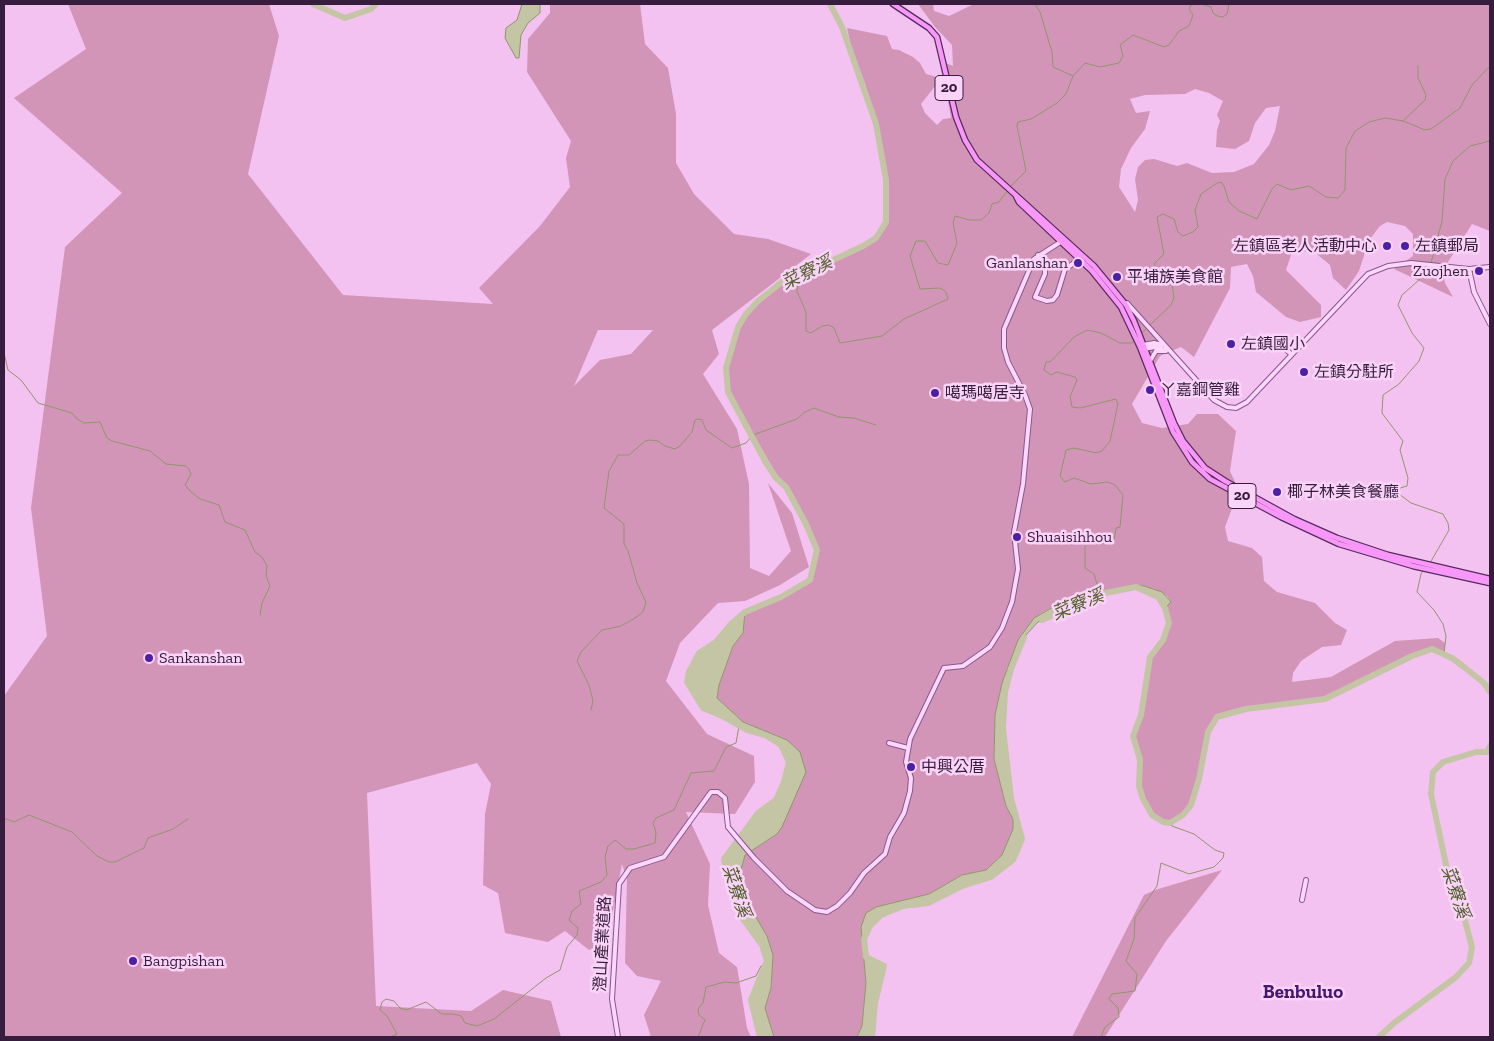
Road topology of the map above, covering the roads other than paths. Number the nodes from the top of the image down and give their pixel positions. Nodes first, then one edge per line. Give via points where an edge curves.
1 (893, 4) edge
2 (1063, 240) junction
3 (1038, 255) junction
4 (1080, 259) junction
5 (1490, 267) edge
6 (1469, 268) junction
7 (1134, 320) junction
8 (1490, 324) edge
9 (1277, 341) dead end
10 (1162, 345) junction
11 (1142, 347) junction
12 (1168, 351) junction
13 (1291, 354) junction
14 (1150, 361) junction
15 (1164, 406) junction
16 (1454, 573) junction
17 (1490, 579) edge
18 (1490, 584) edge
19 (889, 742) dead end
20 (908, 748) junction
21 (1306, 880) dead end
22 (1302, 900) dead end
23 (618, 1037) edge

1 - 2 main road, 20 via 937,37 956,117 977,160
2 - 3 street
2 - 4 main road, 20
2 - 7 main road, 20 via 1101,274
3 - 4 street via 1046,269 1036,297 1047,301 1056,295 1065,269
3 - 20 street via 1031,264 1003,334 1008,362 1030,409 1023,484 1014,532 1018,569 1012,602 990,647 963,666 944,668
4 - 7 main road, 20
5 - 6 street
6 - 8 street via 1474,292
6 - 13 street via 1398,264 1368,274
7 - 10 street
7 - 11 main road, 20
9 - 13 street
10 - 11 street
10 - 12 street
11 - 12 street via 1159,347
11 - 14 main road, 20
11 - 15 main road, 20
12 - 13 street via 1214,400 1232,408 1247,402
12 - 14 street via 1156,351
14 - 15 main road, 20
15 - 16 main road, 20 via 1179,443 1210,479 1318,535 1365,552
16 - 17 main road, 20
16 - 18 main road, 20
19 - 20 street
20 - 23 street, 澄山產業道路 via 907,769 911,783 904,813 881,859 864,873 837,906 827,912 815,910 787,891 754,858 728,827 725,798 718,792 711,792 664,857 630,868 622,878 617,900 612,999
21 - 22 street

